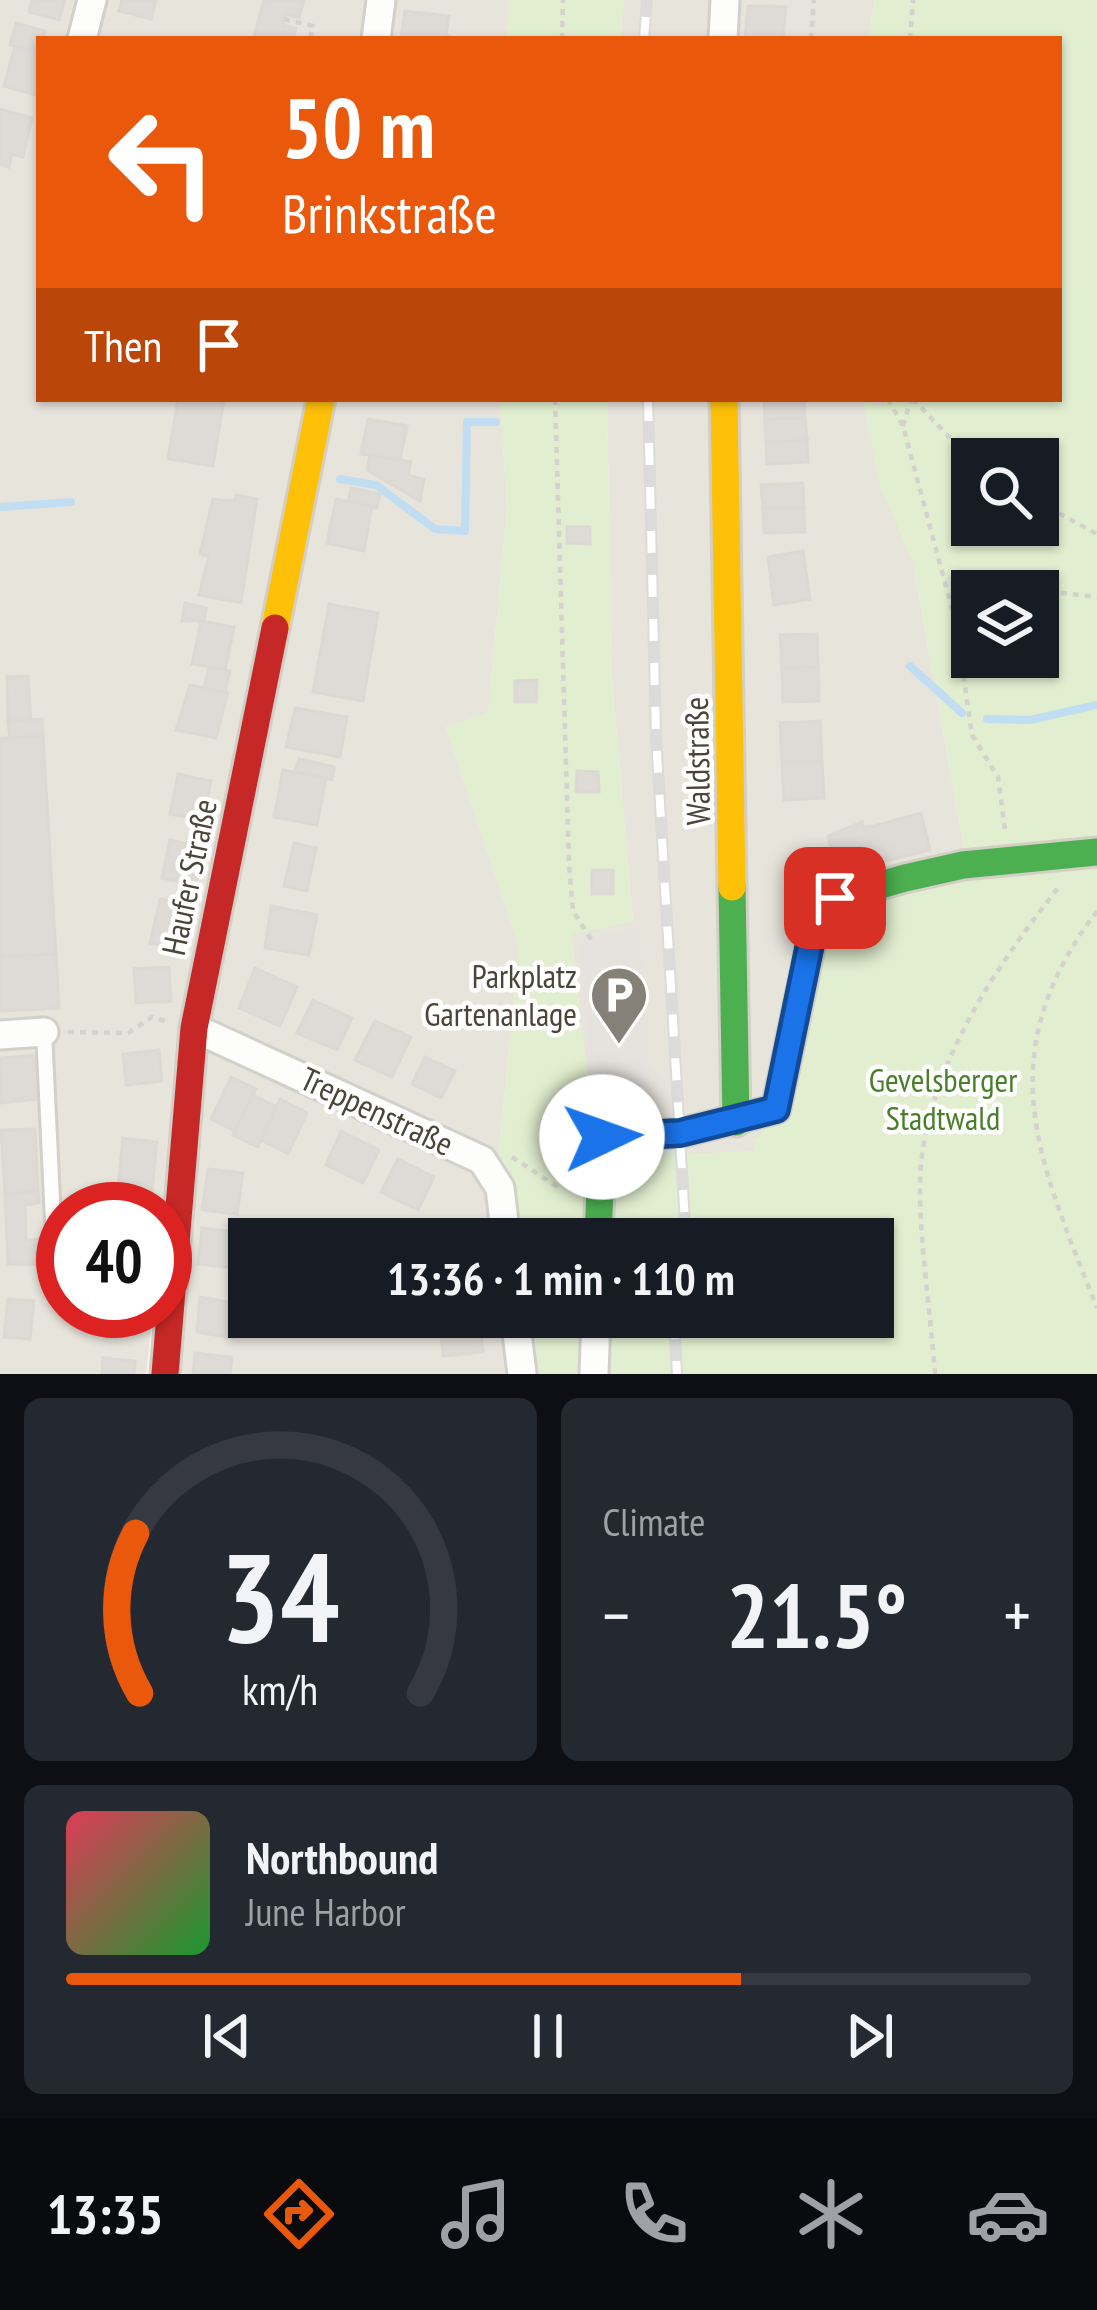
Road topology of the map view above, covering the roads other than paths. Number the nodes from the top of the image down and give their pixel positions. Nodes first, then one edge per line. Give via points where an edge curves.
1 (92, 0) edge
2 (380, 0) edge
3 (724, 0) edge
4 (83, 36) edge
5 (376, 36) edge
6 (723, 36) edge
7 (319, 402) edge
8 (724, 402) edge
9 (1091, 852) edge
10 (194, 1028) junction
11 (44, 1032) joint
12 (0, 1035) edge
13 (736, 1122) junction
14 (51, 1182) edge
15 (504, 1218) edge
16 (599, 1218) edge
17 (518, 1338) edge
18 (595, 1338) edge
19 (165, 1374) edge
20 (522, 1374) edge
21 (594, 1374) edge

1 - 4 street
2 - 5 street
3 - 6 street
7 - 10 street, Haufer Straße
8 - 13 street, Waldstraße
9 - 13 street via 944,869 835,898 815,920 776,1109
10 - 15 street, Treppenstraße via 482,1160 500,1188
10 - 19 street, Haufer Straße
11 - 12 street
11 - 14 lane
13 - 16 street via 602,1137
17 - 20 street
18 - 21 street

